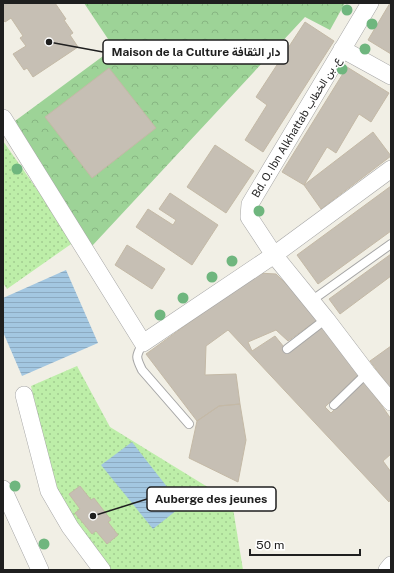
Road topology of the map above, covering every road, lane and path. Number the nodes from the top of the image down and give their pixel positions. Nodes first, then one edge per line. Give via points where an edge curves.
1 (370, 3) edge
2 (342, 49) junction
3 (391, 76) edge
4 (3, 118) edge
5 (391, 170) edge
6 (391, 244) edge
7 (274, 255) junction
8 (310, 301) junction
9 (326, 319) junction
10 (143, 343) junction
11 (287, 349) dead end
12 (367, 373) junction
13 (24, 395) dead end
14 (391, 402) edge
15 (334, 405) dead end
16 (189, 424) dead end
17 (3, 489) edge
18 (391, 565) edge
19 (40, 570) edge
20 (102, 570) edge
21 (388, 570) edge

1 - 2 street, Bd. O. Ibn Alkhattab ع. بن الخطاب
2 - 3 street
2 - 7 street, Bd. O. Ibn Alkhattab ع. بن الخطاب via 250,204 249,217
4 - 10 street
5 - 7 street
6 - 8 lane
7 - 8 street, Bd. O. Ibn Alkhattab ع. بن الخطاب
7 - 10 street
8 - 9 street, Bd. O. Ibn Alkhattab ع. بن الخطاب
9 - 11 lane
9 - 12 street, Bd. O. Ibn Alkhattab ع. بن الخطاب
10 - 16 lane via 137,356 142,370
12 - 14 street, Bd. O. Ibn Alkhattab ع. بن الخطاب
12 - 15 lane
13 - 20 street via 49,491 70,527
17 - 19 street
18 - 21 street

